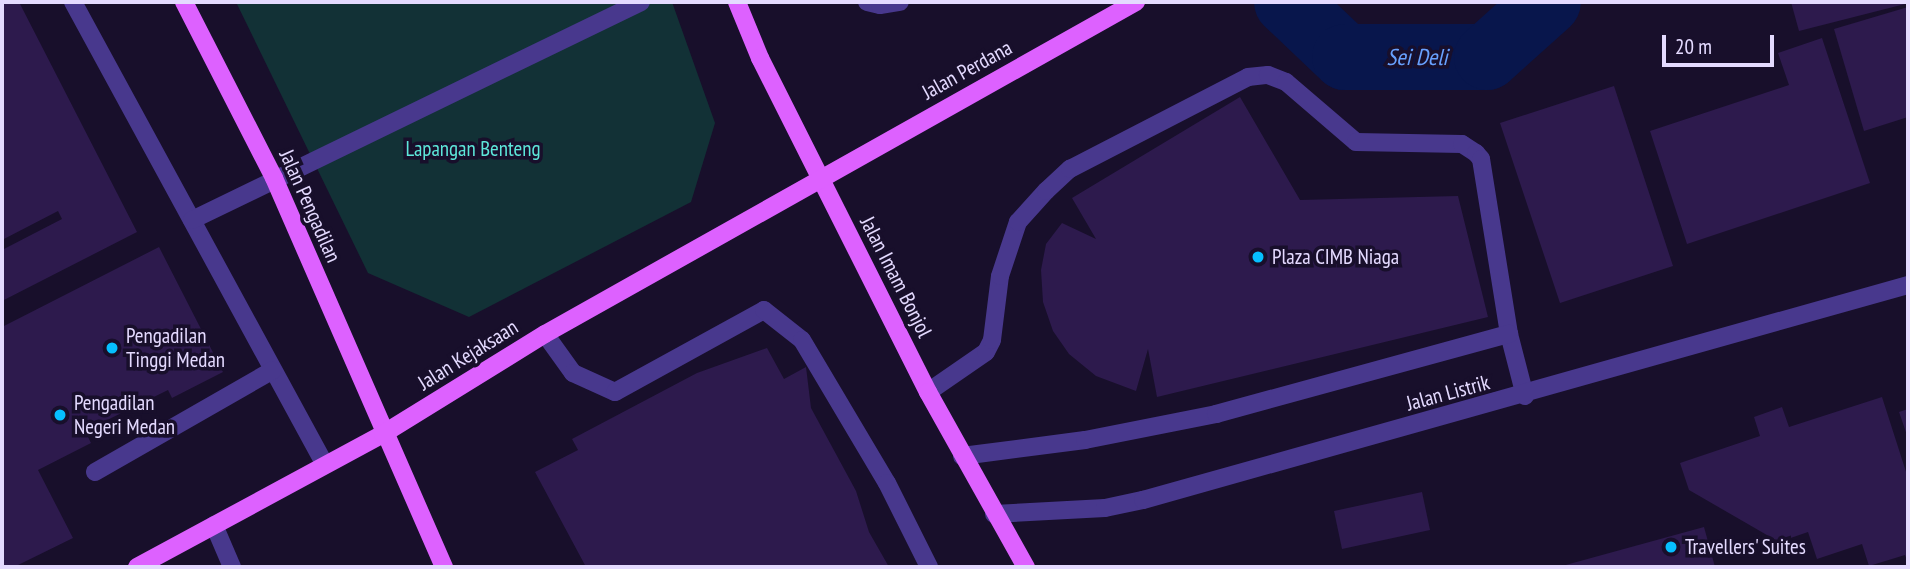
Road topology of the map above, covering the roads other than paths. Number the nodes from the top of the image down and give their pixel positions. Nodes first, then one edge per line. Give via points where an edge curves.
1 (73, 2) edge
2 (184, 2) edge
3 (640, 2) edge
4 (737, 2) edge
5 (866, 2) edge
6 (900, 2) edge
7 (1136, 2) edge
8 (821, 177) junction
9 (274, 178) junction
10 (192, 220) junction
11 (1908, 285) edge
12 (545, 334) junction
13 (1509, 334) junction
14 (273, 370) junction
15 (928, 391) junction
16 (1525, 396) junction
17 (383, 434) junction
18 (962, 456) junction
19 (324, 463) junction
20 (95, 472) dead end
21 (994, 514) junction
22 (214, 525) junction
23 (137, 567) edge
24 (232, 567) edge
25 (444, 567) edge
26 (929, 567) edge
27 (1027, 567) edge

1 - 10 street
2 - 9 main road, Jalan Pengadilan
3 - 9 street
4 - 8 main road, Jalan Imam Bonjol
5 - 6 street
7 - 8 main road, Jalan Perdana
8 - 12 main road, Jalan Kejaksaan
8 - 15 main road, Jalan Imam Bonjol
9 - 10 street
9 - 17 main road, Jalan Pengadilan
10 - 14 street
11 - 16 street, Jalan Listrik
12 - 17 main road, Jalan Kejaksaan
12 - 26 street via 573,373 615,392 764,310 802,340 887,483
13 - 15 street via 1481,159 1476,153 1462,144 1356,142 1286,82 1268,75 1248,77 1082,163 1045,191 1018,222 1000,276 992,340 986,352
13 - 16 street
13 - 18 street via 1216,414 1085,440
14 - 19 street
14 - 20 street
15 - 18 main road, Jalan Imam Bonjol
16 - 21 street, Jalan Listrik via 1143,500 1105,508
17 - 19 main road, Jalan Kejaksaan
17 - 25 main road, Jalan Pengadilan
18 - 21 main road, Jalan Imam Bonjol
19 - 22 main road, Jalan Kejaksaan
21 - 27 main road, Jalan Imam Bonjol
22 - 23 main road, Jalan Kejaksaan
22 - 24 street

